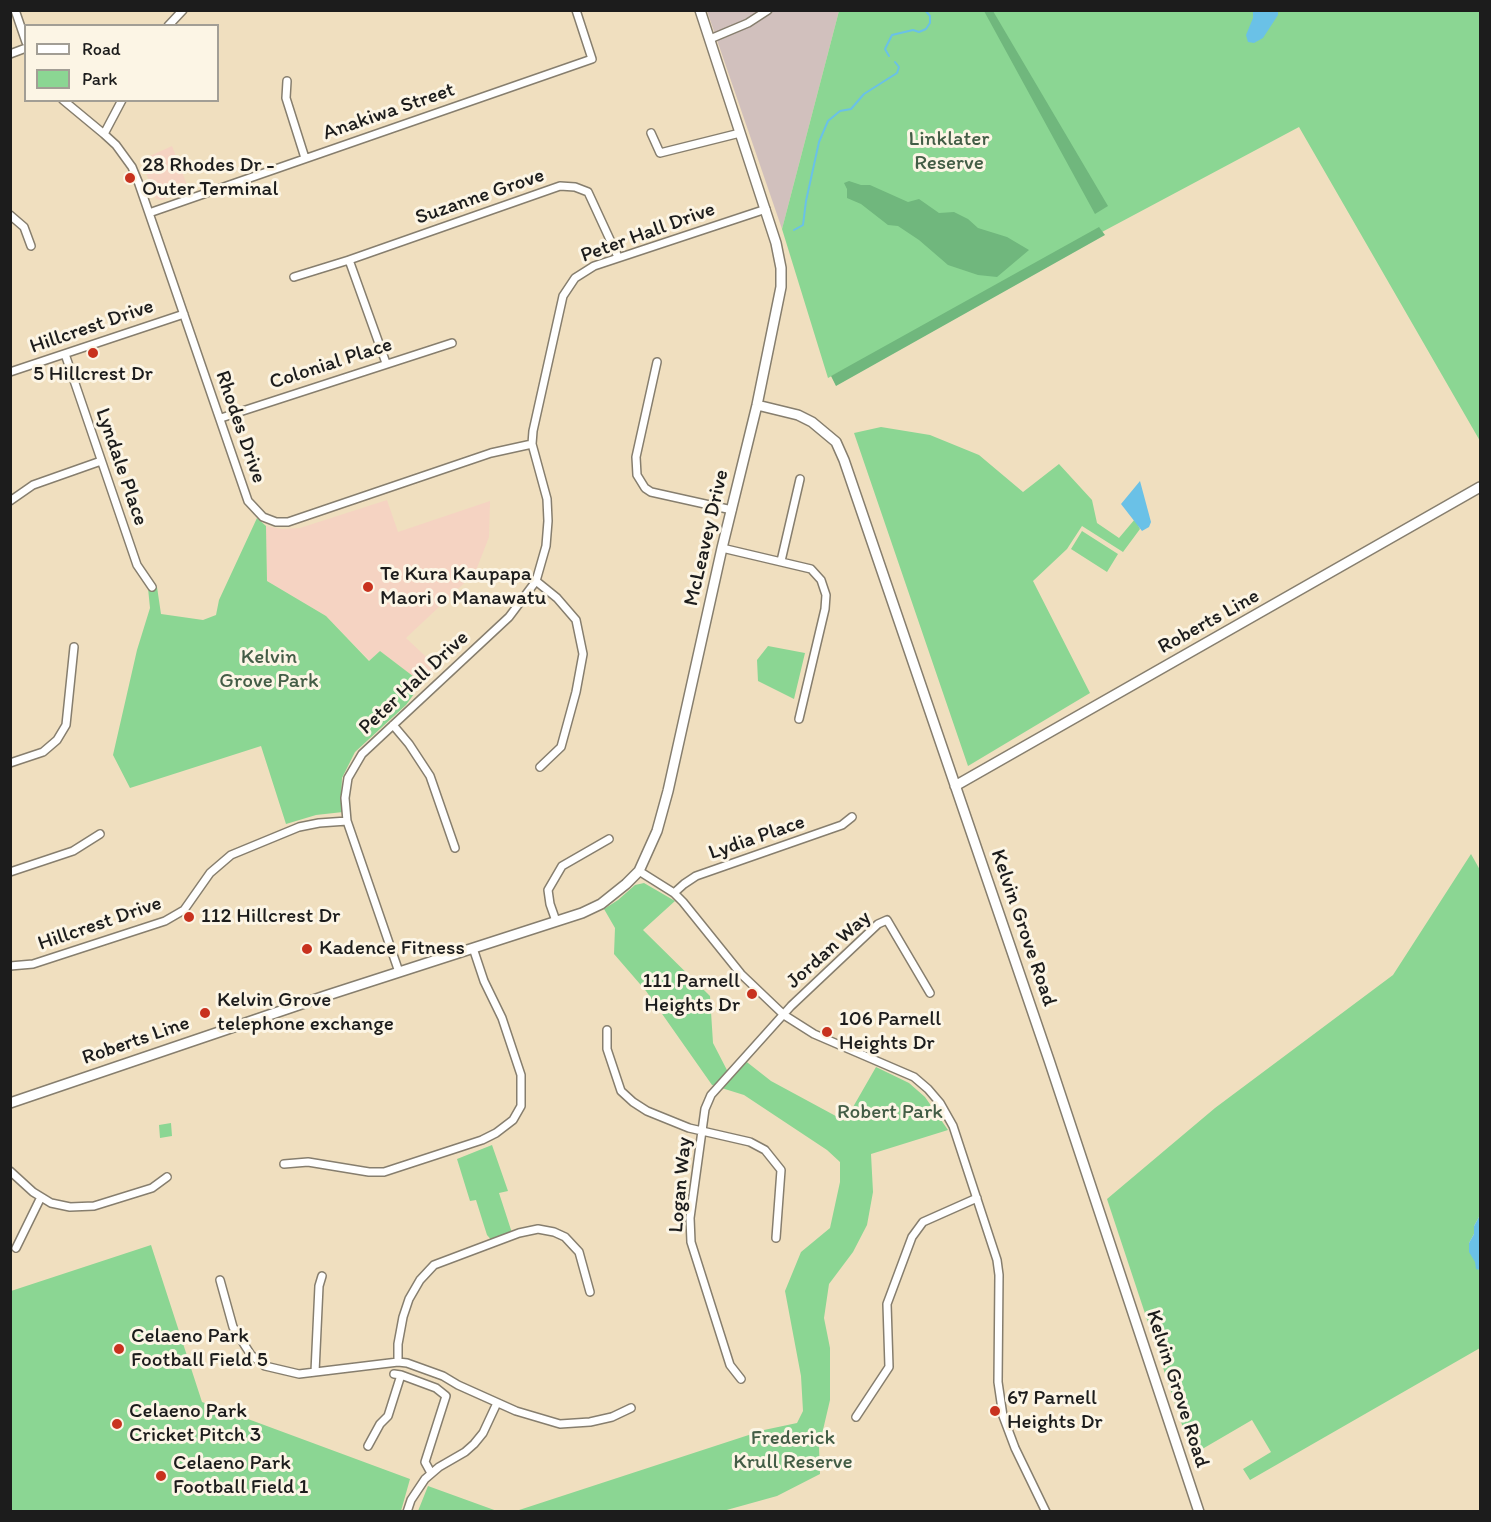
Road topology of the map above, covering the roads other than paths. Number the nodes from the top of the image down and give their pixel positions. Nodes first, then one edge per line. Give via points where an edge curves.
1 (15, 10) edge
2 (183, 10) edge
3 (576, 10) edge
4 (700, 10) edge
5 (768, 10) edge
6 (170, 24) edge
7 (24, 36) edge
8 (710, 39) junction
9 (286, 81) dead end
10 (65, 102) edge
11 (121, 102) edge
12 (651, 133) dead end
13 (740, 133) junction
14 (104, 134) junction
15 (305, 158) junction
16 (766, 209) junction
17 (149, 213) junction
18 (10, 214) edge
19 (31, 246) dead end
20 (618, 257) junction
21 (349, 260) junction
22 (294, 277) dead end
23 (184, 314) junction
24 (452, 343) dead end
25 (65, 354) junction
26 (657, 362) dead end
27 (386, 363) junction
28 (10, 372) edge
29 (757, 405) junction
30 (221, 418) junction
31 (532, 444) junction
32 (101, 461) junction
33 (801, 479) dead end
34 (1480, 487) edge
35 (10, 501) edge
36 (732, 510) junction
37 (722, 548) junction
38 (781, 561) junction
39 (536, 581) junction
40 (152, 587) dead end
41 (74, 647) dead end
42 (799, 719) dead end
43 (393, 725) junction
44 (10, 763) edge
45 (540, 767) dead end
46 (955, 786) junction
47 (852, 817) dead end
48 (347, 821) junction
49 (100, 834) dead end
50 (609, 839) dead end
51 (455, 848) dead end
52 (639, 870) junction
53 (10, 872) edge
54 (674, 893) junction
55 (556, 921) junction
56 (473, 948) junction
57 (10, 966) edge
58 (399, 972) junction
59 (930, 993) dead end
60 (784, 1015) junction
61 (607, 1030) dead end
62 (10, 1103) edge
63 (702, 1132) junction
64 (284, 1164) dead end
65 (10, 1171) edge
66 (167, 1177) dead end
67 (41, 1197) junction
68 (977, 1198) junction
69 (776, 1238) dead end
70 (16, 1248) dead end
71 (322, 1276) dead end
72 (220, 1280) dead end
73 (590, 1292) dead end
74 (398, 1362) junction
75 (315, 1372) junction
76 (741, 1379) dead end
77 (497, 1403) junction
78 (631, 1408) dead end
79 (856, 1417) dead end
80 (368, 1446) dead end
81 (431, 1473) junction
82 (407, 1512) edge
83 (1046, 1512) edge
84 (1199, 1512) edge

1 - 7 street
2 - 6 street
3 - 15 street, Anakiwa Street via 592,59
4 - 8 street
5 - 8 street
8 - 13 street
9 - 15 street via 286,98
10 - 14 street, Rhodes Drive
11 - 14 street
12 - 13 street via 660,153
13 - 16 street
14 - 17 street, Rhodes Drive via 132,167
15 - 17 street, Anakiwa Street
16 - 20 street, Peter Hall Drive
16 - 29 street, McLeavey Drive via 779,255 781,287
17 - 23 street, Rhodes Drive
18 - 19 street via 24,228
20 - 21 street, Suzanne Grove via 588,192 560,186
20 - 31 street, Peter Hall Drive via 583,271 563,296
21 - 22 street, Suzanne Grove
21 - 27 street
23 - 25 street, Hillcrest Drive
23 - 30 street, Rhodes Drive
24 - 27 street, Colonial Place
25 - 28 street, Hillcrest Drive
25 - 32 street, Lyndale Place
26 - 36 street via 636,457 637,475 651,492
27 - 30 street, Colonial Place
29 - 36 street, McLeavey Drive
29 - 46 street, Kelvin Grove Road via 798,415 836,442
30 - 31 street, Rhodes Drive via 248,501 263,517 276,522 288,522 491,453
31 - 39 street, Peter Hall Drive via 548,521
32 - 35 street via 33,485
32 - 40 street, Lyndale Place via 136,565
33 - 38 street
34 - 46 street, Roberts Line
36 - 37 street, McLeavey Drive
37 - 38 street
37 - 52 street, McLeavey Drive via 668,791 657,831
38 - 42 street via 811,569 821,580 826,595
39 - 43 street, Peter Hall Drive via 509,617
39 - 45 street via 576,620 583,654 561,747
41 - 44 street via 66,725 43,752
43 - 48 street, Peter Hall Drive via 355,764 346,788
43 - 51 street via 430,776
46 - 84 street, Kelvin Grove Road
47 - 54 street, Lydia Place via 842,825 696,876
48 - 57 street, Hillcrest Drive via 299,827 231,855 210,873 184,910 165,921 33,964
48 - 58 street, Peter Hall Drive
49 - 53 street via 73,851
50 - 55 street via 562,866 548,890
52 - 54 street
52 - 55 street, Roberts Line via 601,904
54 - 60 street via 741,974
55 - 56 street, Roberts Line
56 - 58 street, Roberts Line
56 - 64 street via 521,1075 521,1106 513,1120 482,1140 384,1172 308,1162
58 - 62 street, Roberts Line
59 - 60 street, Jordan Way via 887,921 878,924
60 - 63 street, Logan Way via 711,1095
60 - 68 street via 814,1034 914,1077 928,1089 953,1126
61 - 63 street via 607,1049 621,1091 647,1111
63 - 69 street via 750,1142 765,1150 781,1170
63 - 76 street, Logan Way via 690,1218 691,1242 730,1365
65 - 67 street
66 - 67 street via 152,1188 94,1206 70,1207
67 - 70 street
68 - 79 street via 923,1222 912,1237 886,1304 889,1367
68 - 83 street via 999,1275 999,1398 1012,1441
71 - 75 street
72 - 75 street via 233,1327 251,1355 265,1366 282,1371
73 - 74 street via 579,1252 565,1238 538,1229 519,1233 434,1265 409,1299 398,1344
74 - 75 street
74 - 77 street via 443,1376
77 - 78 street via 560,1424 590,1422
77 - 81 street via 474,1444
80 - 81 street via 388,1416 398,1374 436,1388 446,1396 424,1462
81 - 82 street via 417,1489

